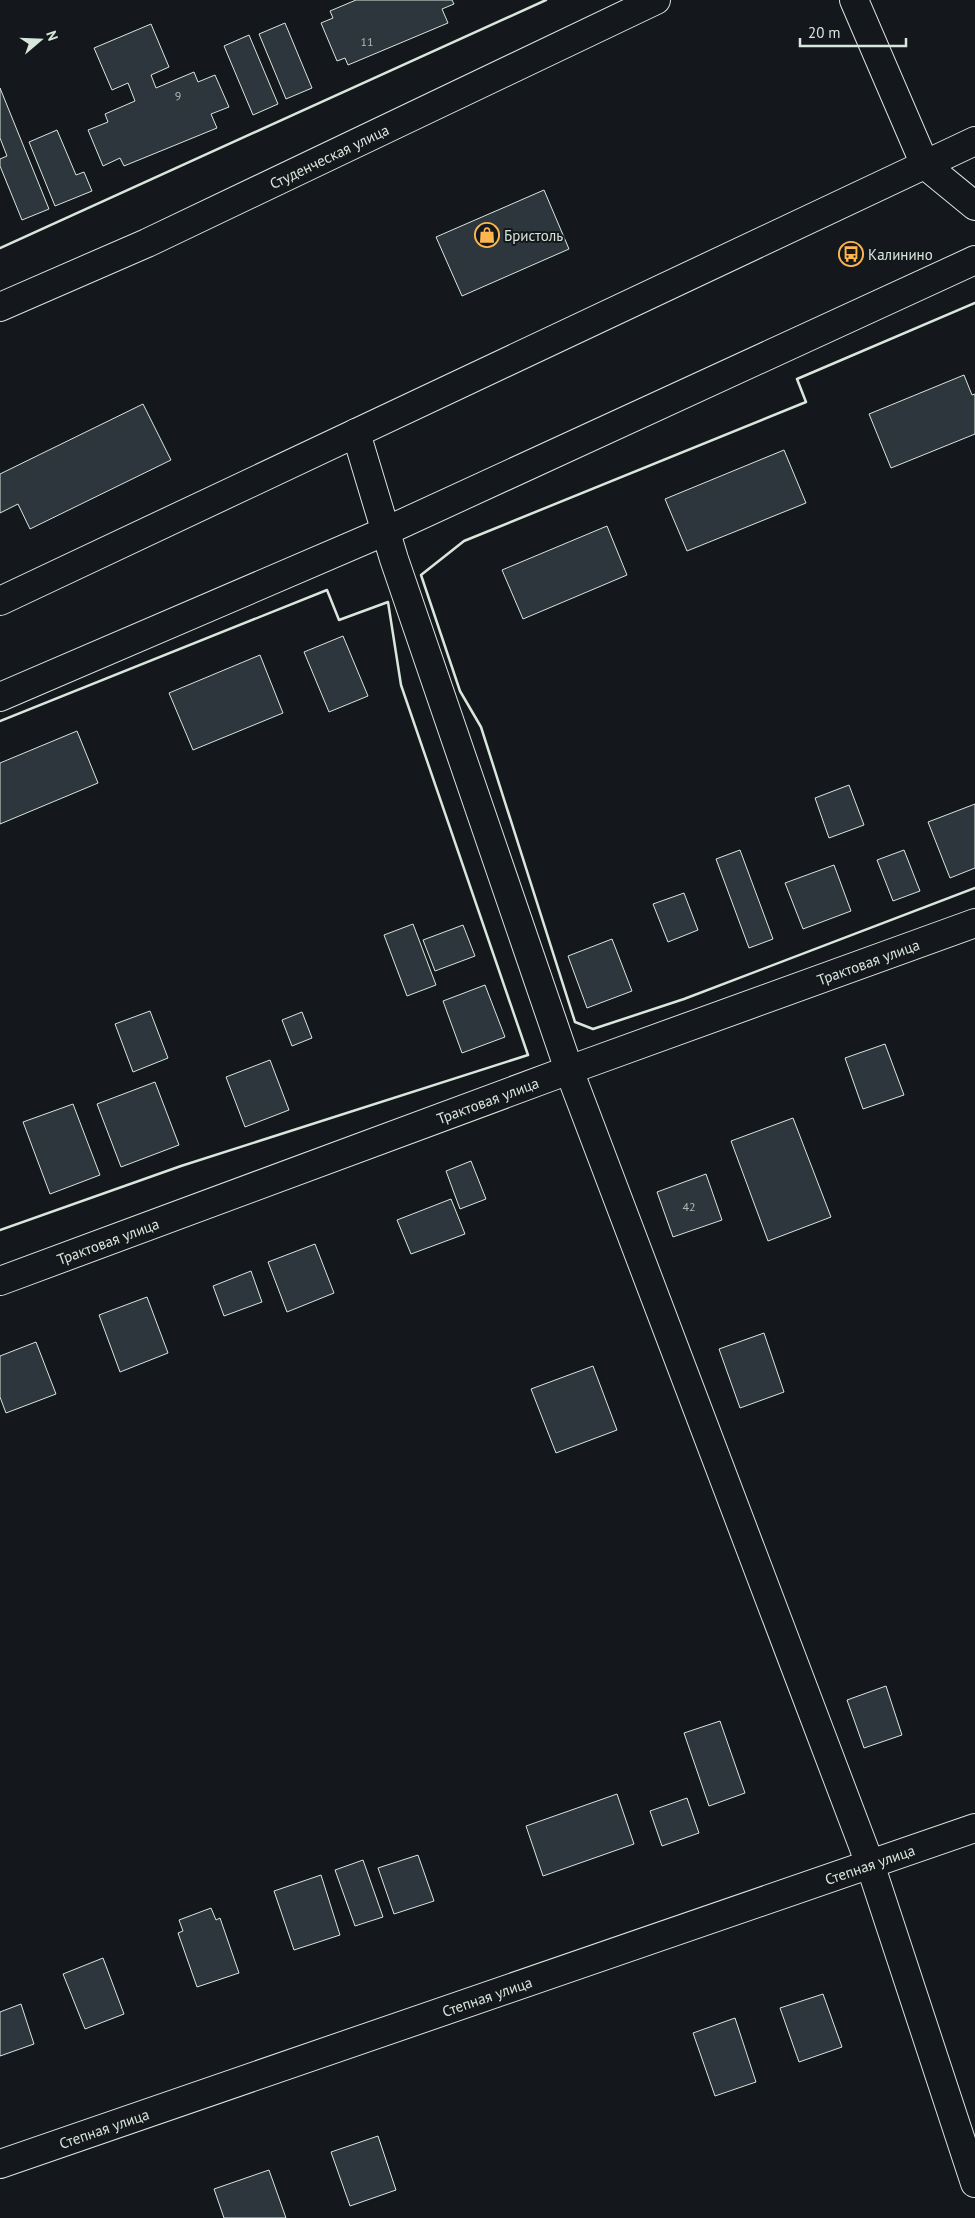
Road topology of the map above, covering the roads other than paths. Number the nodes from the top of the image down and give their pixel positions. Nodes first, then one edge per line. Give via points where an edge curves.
1 (656, 0) edge
2 (854, 0) edge
3 (975, 141) edge
4 (925, 165) junction
5 (975, 206) edge
6 (975, 260) edge
7 (0, 307) edge
8 (356, 433) junction
9 (386, 531) junction
10 (0, 601) edge
11 (0, 697) edge
12 (975, 923) edge
13 (569, 1070) junction
14 (0, 1281) edge
15 (975, 1828) edge
16 (870, 1864) junction
17 (0, 2164) edge
18 (975, 2183) edge

1 - 7 street, Студенческая улица via 147,244
2 - 4 street
3 - 4 street
4 - 5 street
4 - 8 street
6 - 9 street
8 - 9 street
8 - 10 street
9 - 11 street
9 - 13 street
12 - 13 street, Трактовая улица
13 - 14 street, Трактовая улица
13 - 16 street
15 - 16 street, Степная улица
16 - 17 street, Степная улица
16 - 18 street

